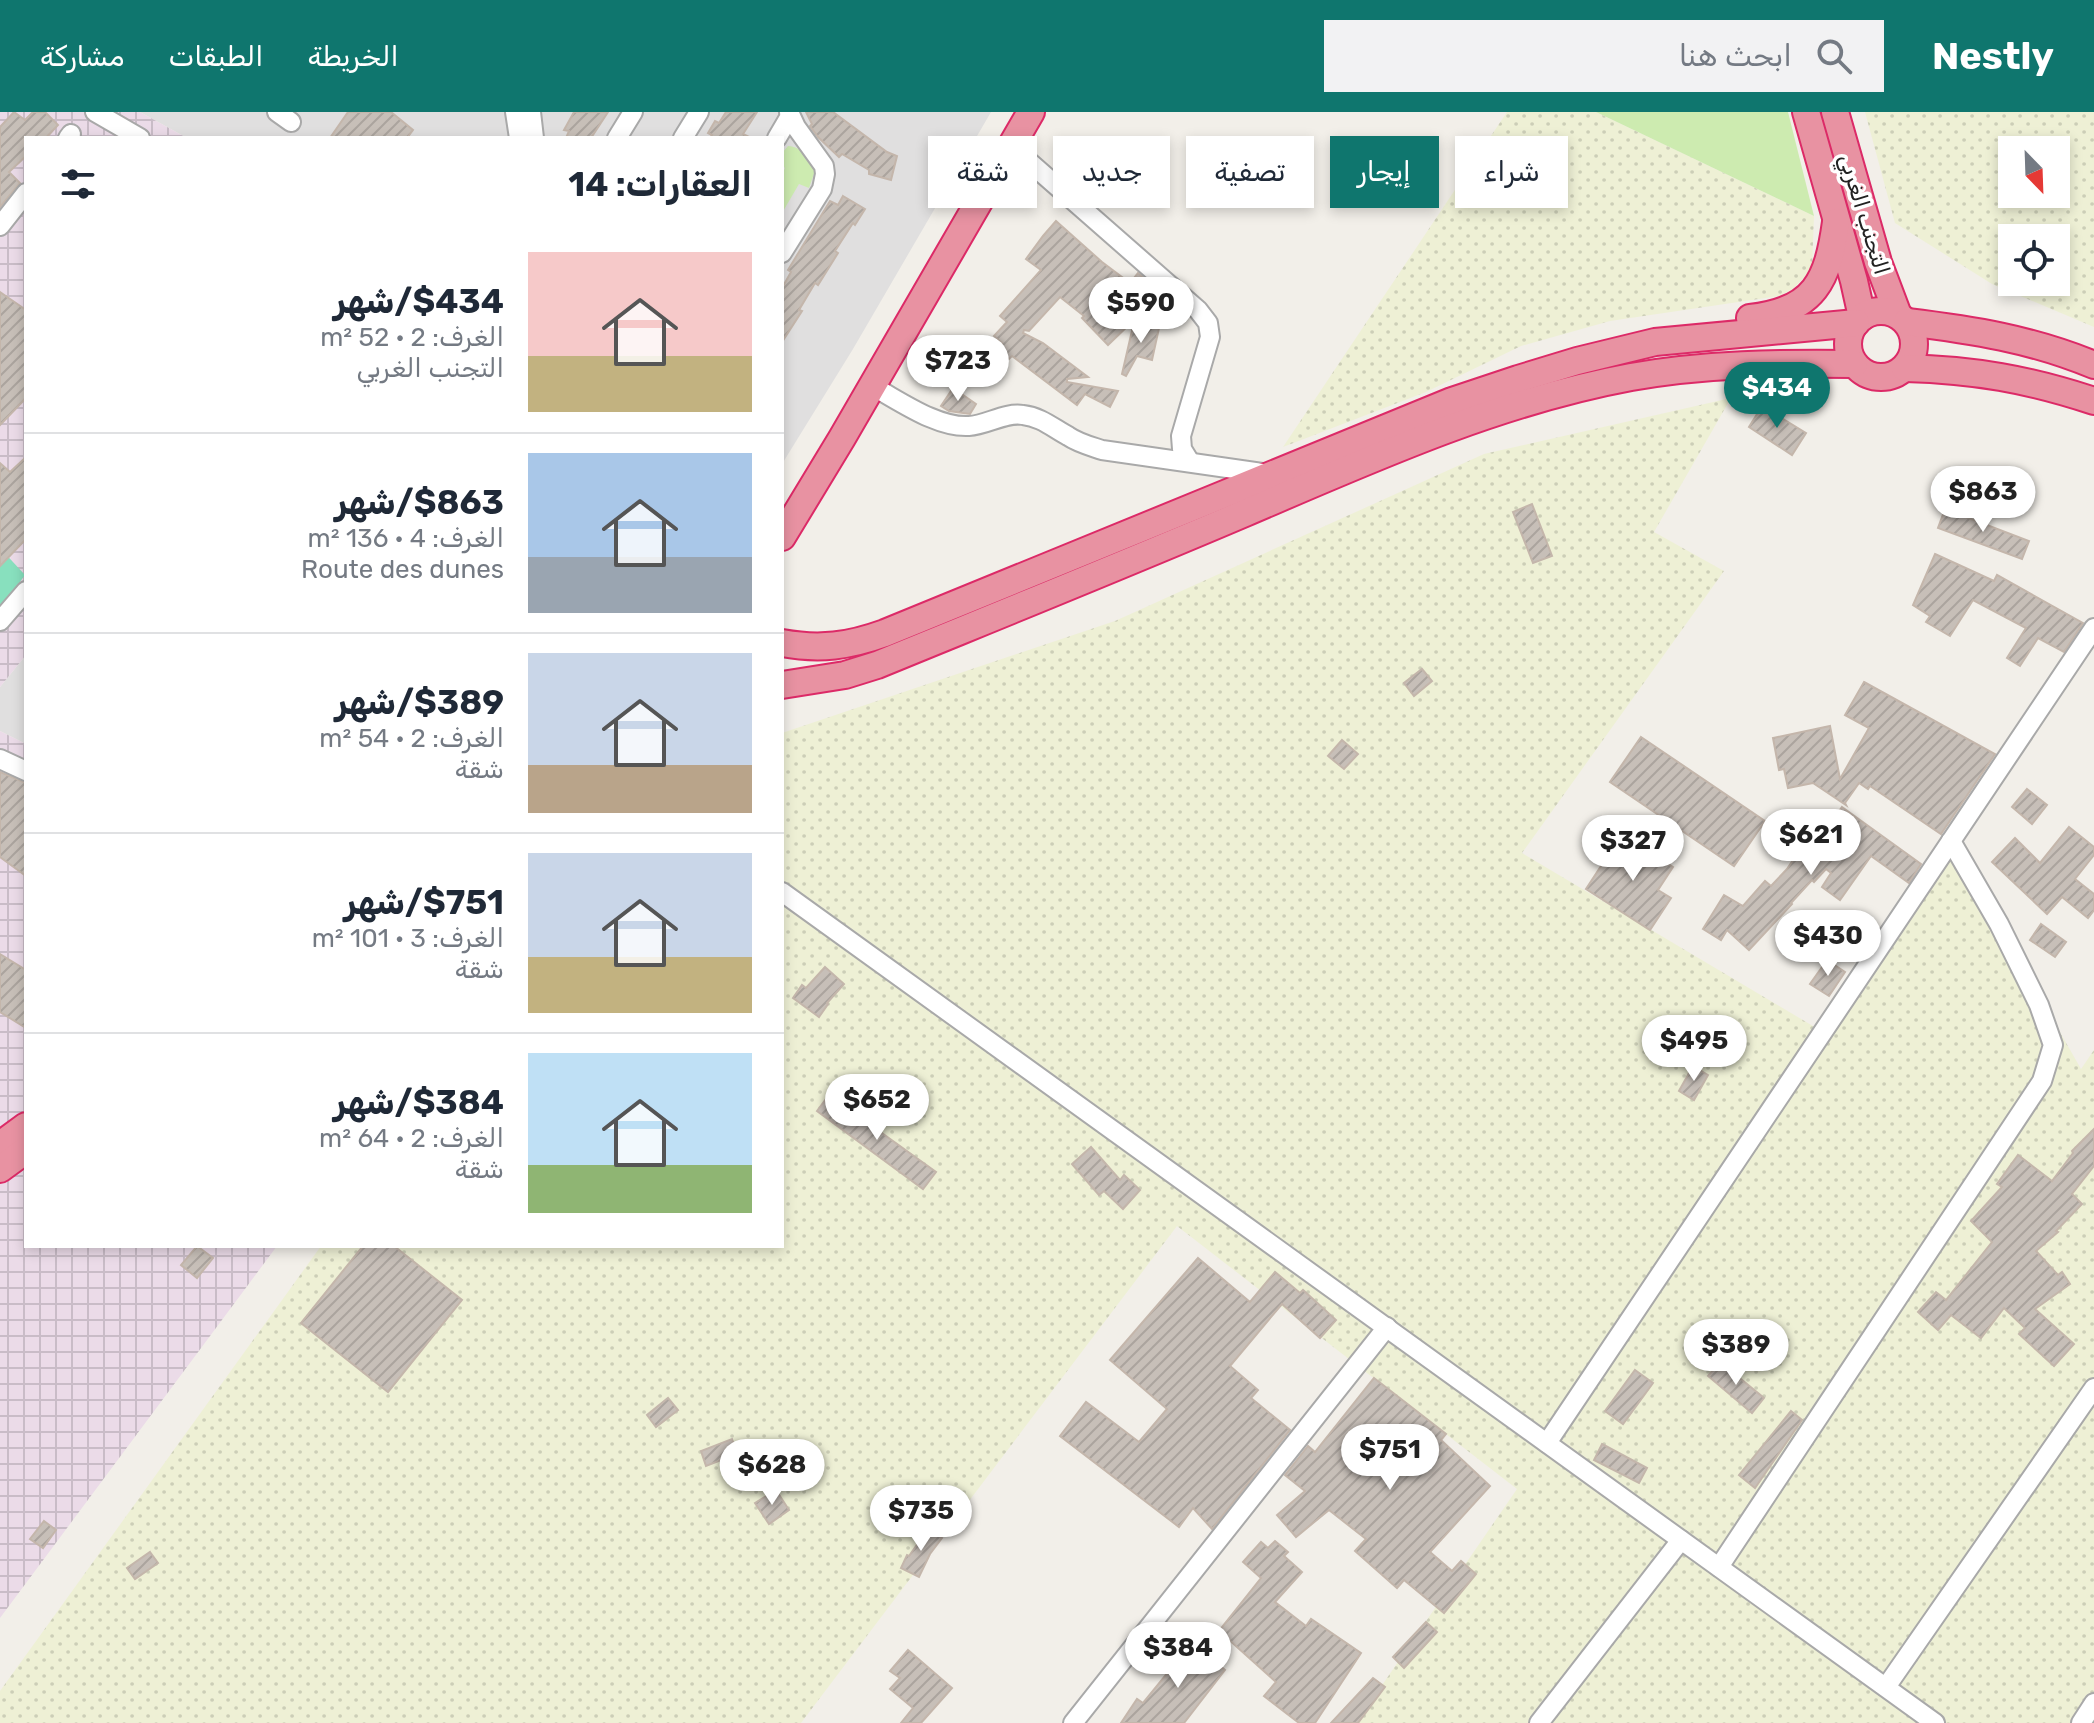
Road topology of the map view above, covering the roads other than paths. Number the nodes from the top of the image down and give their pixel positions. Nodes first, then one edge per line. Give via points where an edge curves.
1 (95, 112) edge
2 (515, 112) edge
3 (531, 112) edge
4 (633, 112) edge
5 (699, 112) edge
6 (1031, 112) edge
7 (1806, 112) edge
8 (1835, 112) edge
9 (789, 114) edge
10 (137, 136) edge
11 (519, 136) edge
12 (534, 136) edge
13 (618, 136) edge
14 (684, 136) edge
15 (778, 136) edge
16 (1017, 136) edge
17 (1037, 169) edge
18 (24, 196) edge
19 (975, 208) edge
20 (1836, 222) junction
21 (0, 226) edge
22 (784, 250) edge
23 (1878, 262) junction
24 (1902, 319) junction
25 (1859, 320) junction
26 (1980, 331) junction
27 (1854, 364) junction
28 (2094, 365) edge
29 (1905, 368) junction
30 (872, 386) junction
31 (1452, 401) junction
32 (2094, 401) edge
33 (1190, 462) junction
34 (1272, 475) junction
35 (784, 534) edge
36 (24, 593) edge
37 (0, 621) edge
38 (2094, 628) edge
39 (784, 643) edge
40 (784, 685) edge
41 (0, 759) edge
42 (24, 770) edge
43 (1951, 841) junction
44 (784, 893) edge
45 (24, 1127) edge
46 (0, 1145) edge
47 (24, 1151) edge
48 (0, 1169) edge
49 (1387, 1327) junction
50 (2094, 1388) edge
51 (1547, 1443) junction
52 (1681, 1540) junction
53 (1719, 1567) junction
54 (1886, 1687) junction
55 (2094, 1703) edge
56 (1073, 1723) edge
57 (1539, 1723) edge
58 (1935, 1723) edge
59 (2081, 1723) edge

1 - 10 street
2 - 11 street
3 - 12 street
4 - 13 street
5 - 14 street
6 - 16 highway
7 - 20 highway, التجنب الغربي
8 - 23 highway, التجنب الغربي
9 - 15 street
9 - 22 street via 825,174 822,189
17 - 33 street via 1208,323 1209,343 1181,436
18 - 21 street
19 - 30 highway
20 - 25 highway, التجنب الغربي via 1854,281
20 - 31 highway via 1824,274 1793,307 1759,317 1629,334 1555,353 1504,371
23 - 24 highway, التجنب الغربي
23 - 26 highway via 1922,307
24 - 25 highway via 1886,311
24 - 26 highway
24 - 29 highway via 1915,340
25 - 27 highway via 1848,343
25 - 31 highway via 1655,342
26 - 28 highway
27 - 29 highway via 1878,378
27 - 40 highway via 1691,369 1591,385 1505,408 877,665
29 - 32 highway via 2006,377
30 - 33 street via 942,423 967,426 1021,414 1102,450
30 - 35 highway
31 - 34 highway
33 - 34 street
34 - 39 highway via 863,641 826,648
36 - 37 street
38 - 43 street
41 - 42 street
43 - 51 street
43 - 53 street via 2039,1005 2053,1045 2042,1081
44 - 49 street
45 - 46 highway
47 - 48 highway
49 - 51 street
49 - 56 street
50 - 54 street
51 - 52 street
52 - 53 street
52 - 57 street
53 - 54 street
54 - 58 street
55 - 59 street

